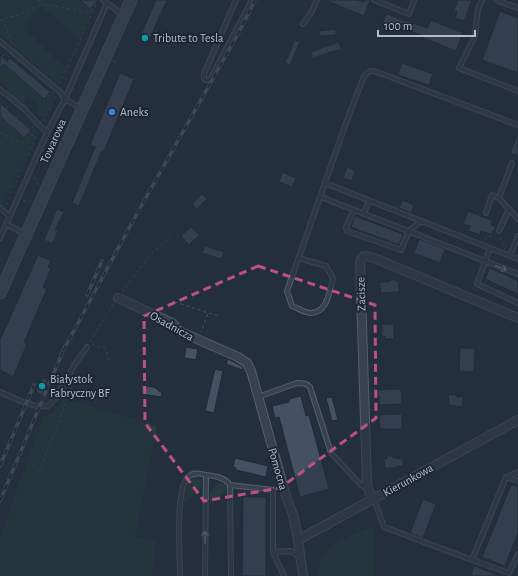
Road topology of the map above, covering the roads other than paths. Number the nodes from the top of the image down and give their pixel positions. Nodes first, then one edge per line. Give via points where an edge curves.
1 (131, 0) edge
2 (236, 0) edge
3 (252, 0) edge
4 (317, 0) edge
5 (374, 0) edge
6 (414, 0) edge
7 (482, 0) edge
8 (496, 0) edge
9 (105, 1) edge
10 (518, 8) edge
11 (124, 16) junction
12 (303, 24) dead end
13 (0, 41) edge
14 (0, 90) edge
15 (518, 91) edge
16 (65, 99) junction
17 (82, 109) junction
18 (518, 125) edge
19 (47, 133) junction
20 (512, 162) dead end
21 (325, 183) junction
22 (321, 197) junction
23 (499, 198) junction
24 (369, 201) junction
25 (509, 209) junction
26 (2, 210) edge
27 (354, 210) junction
28 (364, 213) junction
29 (486, 213) dead end
30 (10, 216) junction
31 (518, 220) edge
32 (420, 221) junction
33 (6, 224) junction
34 (409, 231) junction
35 (499, 231) road end
36 (26, 234) junction
37 (518, 236) edge
38 (0, 238) edge
39 (490, 248) junction
40 (509, 256) junction
41 (299, 258) junction
42 (518, 259) edge
43 (485, 261) junction
44 (518, 274) edge
45 (0, 293) edge
46 (118, 298) road end
47 (518, 303) edge
48 (518, 318) edge
49 (87, 347) dead end
50 (247, 363) joint
51 (0, 392) edge
52 (258, 397) junction
53 (518, 420) edge
54 (518, 472) edge
55 (206, 475) junction
56 (506, 477) junction
57 (518, 481) edge
58 (230, 485) junction
59 (368, 489) junction
60 (373, 499) junction
61 (298, 540) junction
62 (291, 551) junction
63 (273, 552) junction
64 (518, 554) edge
65 (301, 560) junction
66 (472, 560) junction
67 (509, 575) edge
68 (180, 576) edge
69 (205, 576) edge
70 (231, 576) edge
71 (284, 576) edge
72 (303, 576) edge

1 - 11 main road, Towarowa
2 - 3 lane via 204,74 205,80 211,78
4 - 12 lane
5 - 6 lane via 409,14
7 - 15 lane via 478,9 475,36 459,68
8 - 10 lane
9 - 11 lane
9 - 16 lane
11 - 17 main road, Towarowa
13 - 16 lane
14 - 19 lane via 23,108
16 - 17 lane
16 - 19 lane
17 - 36 main road, Towarowa
18 - 21 lane via 377,72 367,72
19 - 30 lane
20 - 23 lane
21 - 22 lane
21 - 24 lane
22 - 27 lane
22 - 41 lane
23 - 25 lane
23 - 29 lane via 492,195
24 - 28 lane
24 - 32 lane
25 - 31 lane
25 - 35 lane
26 - 30 lane
27 - 28 lane
27 - 34 lane via 347,231 401,250
28 - 34 lane
30 - 33 lane
32 - 34 lane
32 - 39 lane
33 - 36 lane
33 - 38 lane
34 - 43 lane
36 - 45 main road, Towarowa
37 - 40 lane
39 - 40 lane
39 - 43 lane
40 - 42 lane
41 - 41 lane via 326,266 332,276 324,305 317,312 310,313 292,306 289,299 287,291
43 -> 44 lane
43 - 47 lane via 477,284
46 - 50 street, Osadnicza via 168,321 181,332
48 - 59 street, Zacisze via 374,258 362,257 360,268
49 - 51 lane via 56,398 48,406 40,407
50 - 52 street, Pomocna
52 - 59 lane via 297,384 307,384 331,453 361,485
52 - 61 street, Pomocna via 294,518
53 - 60 street, Kierunkowa
54 - 56 lane
55 - 58 lane via 225,480
55 - 68 lane via 192,474 185,480 181,491
69 -> 55 lane
56 - 57 lane
56 - 66 lane
58 - 63 lane via 273,490
58 - 70 lane
59 - 60 street, Zacisze
60 - 61 street, Kierunkowa
60 - 66 lane via 384,527
61 - 62 lane
61 - 65 street, Pomocna
62 - 63 lane
62 - 65 lane
63 - 71 lane
64 - 67 lane
65 - 72 street, Pomocna
66 - 67 lane

